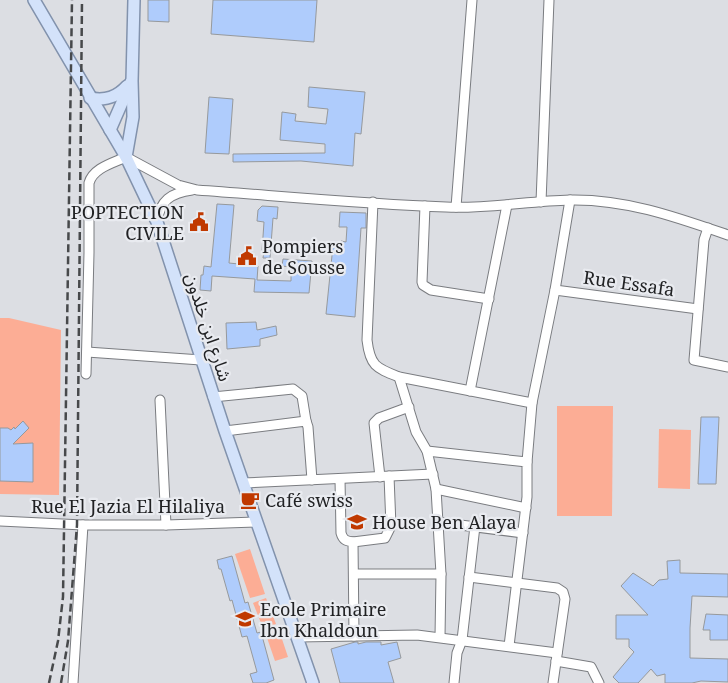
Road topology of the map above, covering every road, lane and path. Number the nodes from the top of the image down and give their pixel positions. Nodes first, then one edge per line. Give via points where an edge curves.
1 (34, 0) edge
2 (134, 0) edge
3 (472, 0) edge
4 (549, 0) edge
5 (132, 81) junction
6 (90, 98) junction
7 (110, 130) junction
8 (126, 157) junction
9 (197, 190) junction
10 (570, 200) junction
11 (373, 202) junction
12 (541, 202) junction
13 (507, 205) junction
14 (425, 206) junction
15 (456, 207) junction
16 (157, 222) junction
17 (708, 228) junction
18 (728, 235) edge
19 (554, 290) junction
20 (488, 299) junction
21 (698, 309) junction
22 (87, 352) junction
23 (201, 360) junction
24 (728, 367) edge
25 (86, 374) dead end
26 (399, 377) junction
27 (470, 391) junction
28 (213, 397) junction
29 (160, 400) dead end
30 (532, 403) junction
31 (408, 407) junction
32 (306, 421) junction
33 (224, 431) junction
34 (427, 451) junction
35 (527, 462) junction
36 (433, 474) junction
37 (385, 477) junction
38 (340, 479) junction
39 (312, 480) junction
40 (242, 483) junction
41 (436, 489) junction
42 (526, 508) junction
43 (0, 521) edge
44 (257, 522) junction
45 (437, 522) junction
46 (83, 525) junction
47 (166, 525) junction
48 (475, 526) junction
49 (523, 532) junction
50 (353, 542) junction
51 (354, 574) junction
52 (441, 574) junction
53 (469, 577) junction
54 (516, 582) junction
55 (354, 636) junction
56 (298, 637) junction
57 (440, 638) junction
58 (462, 640) junction
59 (508, 646) junction
60 (557, 657) junction
61 (73, 683) edge
62 (313, 683) edge
63 (454, 683) edge
64 (553, 683) edge
65 (599, 683) edge

1 - 6 main road, شارع ابن خلدون
2 - 5 main road
3 - 15 street
4 - 12 street
5 - 6 main road via 115,96 99,100
5 - 7 main road
5 - 8 main road via 132,126
6 - 7 main road, شارع ابن خلدون
7 - 8 main road, شارع ابن خلدون
8 - 9 street via 178,185
8 - 16 main road, شارع ابن خلدون
8 - 22 street via 98,170 89,183
9 - 11 street
9 - 16 street via 181,192 164,202
10 - 12 street
10 - 17 street via 644,208
10 - 19 street
11 - 14 street
11 - 26 street via 369,355 376,367
12 - 13 street
13 - 15 street
13 - 20 street
14 - 15 street
14 - 20 street via 423,285 431,290
16 - 23 main road, شارع ابن خلدون
17 - 18 street
17 - 21 street
19 - 21 street, Rue Essafa
19 - 30 street
20 - 27 street
21 - 24 street via 694,360
22 - 23 street
22 - 25 street
23 - 28 main road, شارع ابن خلدون
26 - 27 street
26 - 31 street
27 - 30 street
28 - 32 street via 293,389 302,396
28 - 33 main road, شارع ابن خلدون
29 - 47 street
30 - 35 street
31 - 34 street via 416,432
31 - 37 street via 374,423
32 - 33 street
32 - 39 street
33 - 40 main road, شارع ابن خلدون
34 - 35 street
34 - 36 street
35 - 42 street
36 - 37 street
36 - 41 street
37 - 38 street
37 - 50 street via 390,530 386,538
38 - 39 street
38 - 50 street via 341,533 346,541
39 - 40 street
40 - 44 main road, شارع ابن خلدون
41 - 42 street
41 - 45 street
42 - 49 street
43 - 46 street, Rue El Jazia El Hilaliya
44 - 47 street, Rue El Jazia El Hilaliya
44 - 56 main road, شارع ابن خلدون
45 - 48 street
45 - 52 street
46 - 47 street, Rue El Jazia El Hilaliya
46 - 61 street
48 - 49 street
48 - 53 street
49 - 54 street
50 - 51 street
51 - 52 street
51 - 55 street
52 - 57 street
53 - 54 street
53 - 58 street
54 - 59 street
54 - 60 street via 564,592
55 - 56 street
55 - 57 street
56 - 62 main road, شارع ابن خلدون
57 - 58 street
58 - 59 street
58 - 63 street
59 - 60 street
60 - 64 street
60 - 65 street via 591,667

